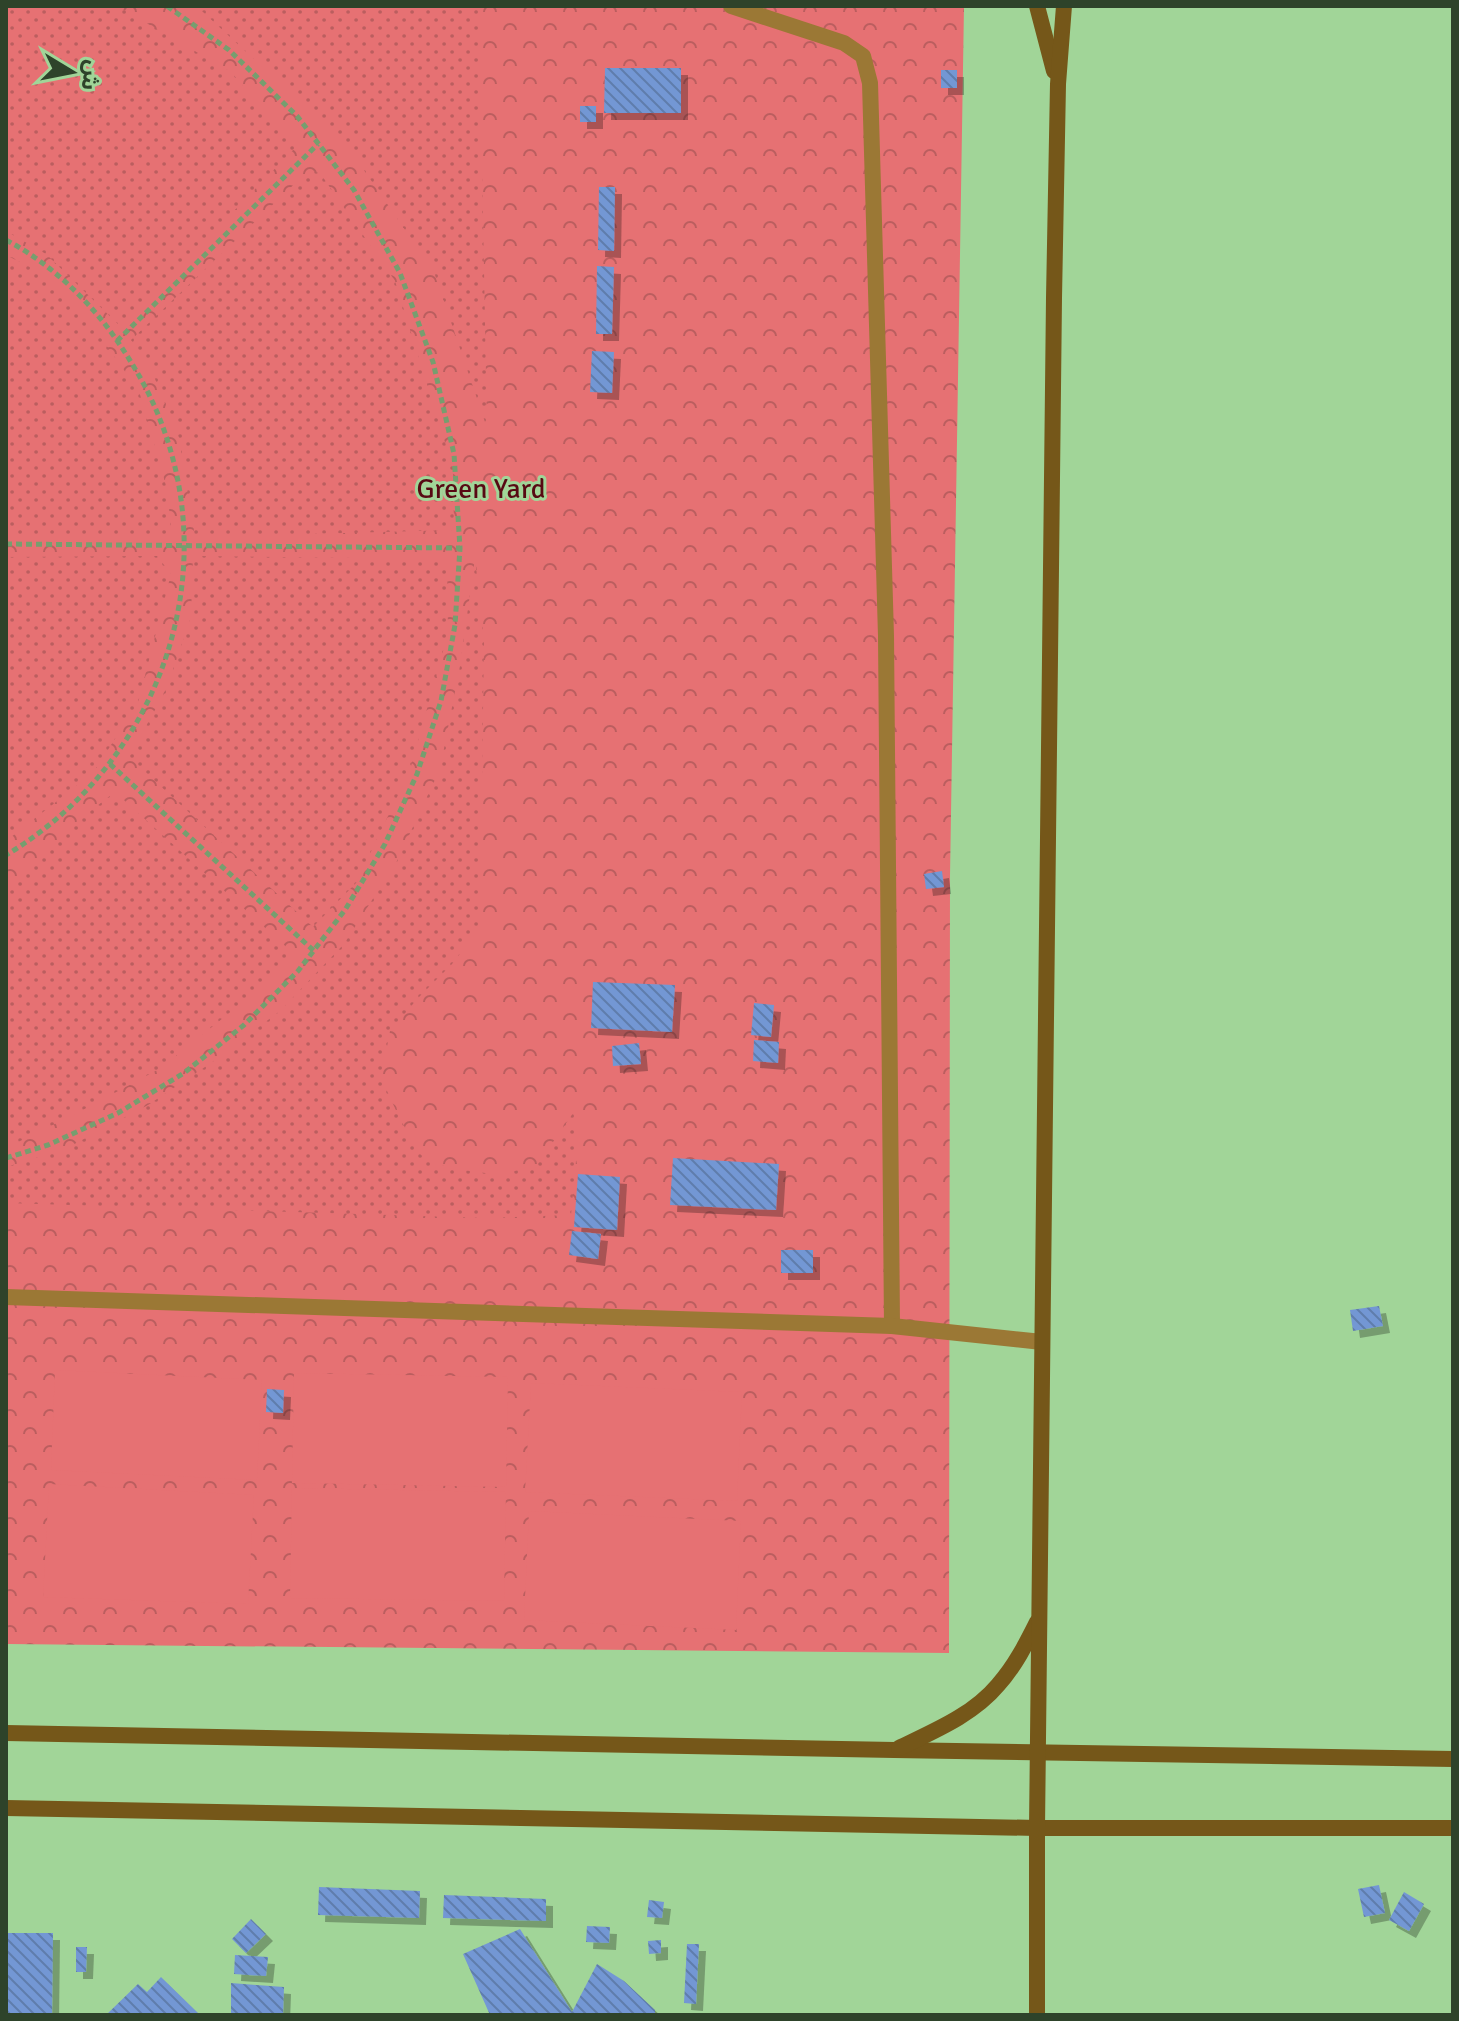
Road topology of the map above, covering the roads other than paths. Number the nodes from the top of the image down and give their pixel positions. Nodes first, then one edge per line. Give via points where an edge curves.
1 (731, 6) edge
2 (1037, 6) edge
3 (1064, 6) edge
4 (1058, 84) junction
5 (6, 1297) edge
6 (892, 1326) junction
7 (1042, 1342) junction
8 (1039, 1617) junction
9 (6, 1733) edge
10 (894, 1750) junction
11 (1038, 1753) junction
12 (1453, 1759) edge
13 (6, 1808) edge
14 (1037, 1828) junction
15 (1453, 1828) edge
16 (1037, 2015) edge

1 - 6 lane via 844,43 863,56 870,83 886,636
2 - 4 street
3 - 4 street
4 - 7 street
5 - 6 lane
6 - 7 lane
7 - 8 street
8 - 10 street via 998,1686 968,1712
8 - 11 street
9 - 10 street
10 - 11 street
11 - 12 street
11 - 14 street
13 - 14 street
14 - 15 street
14 - 16 street

